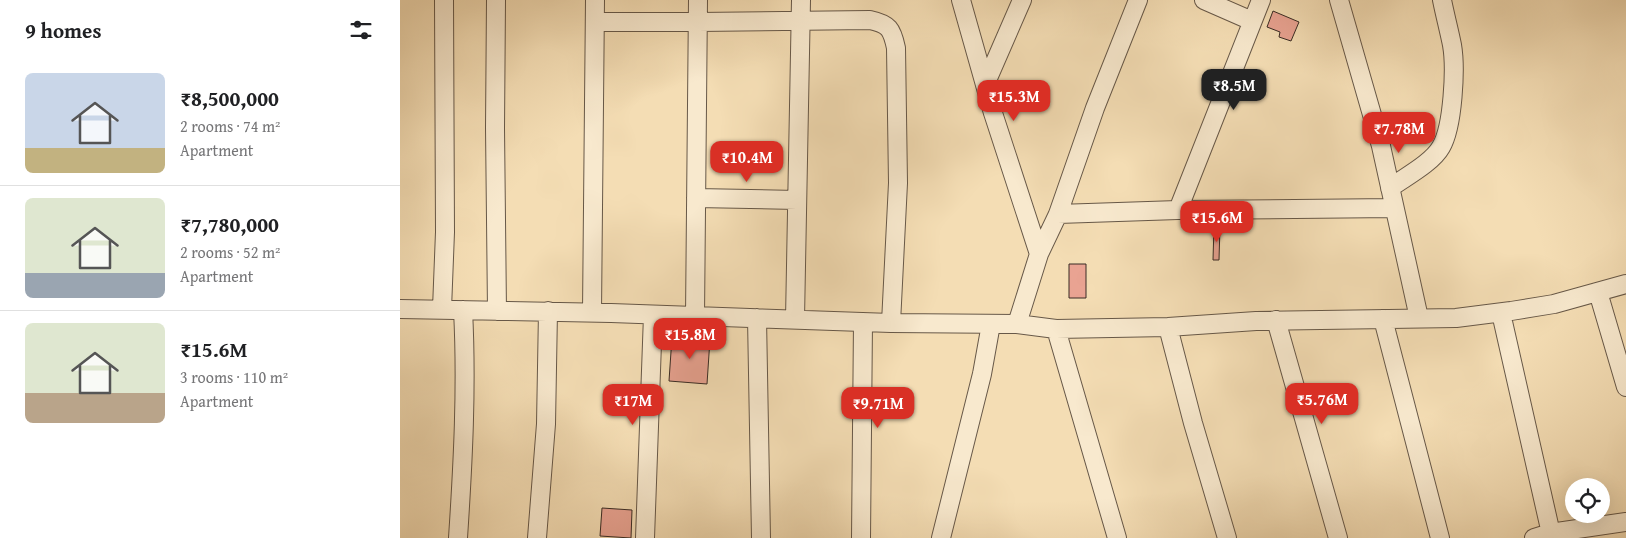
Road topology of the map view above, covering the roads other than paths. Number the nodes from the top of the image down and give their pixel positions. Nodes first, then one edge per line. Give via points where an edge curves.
1 (444, 0) edge
2 (496, 0) edge
3 (595, 0) edge
4 (698, 0) edge
5 (800, 0) edge
6 (961, 0) edge
7 (1022, 0) edge
8 (1138, 0) edge
9 (1204, 0) edge
10 (1261, 0) edge
11 (1339, 0) edge
12 (1442, 0) edge
13 (801, 20) junction
14 (1252, 21) junction
15 (596, 22) junction
16 (698, 22) junction
17 (985, 84) junction
18 (1390, 188) junction
19 (696, 198) junction
20 (797, 200) junction
21 (1394, 208) junction
22 (1178, 210) junction
23 (1058, 214) junction
24 (1039, 254) junction
25 (1626, 284) edge
26 (1598, 292) junction
27 (400, 309) edge
28 (442, 310) junction
29 (463, 310) junction
30 (497, 310) junction
31 (548, 311) junction
32 (592, 312) junction
33 (1501, 313) junction
34 (653, 315) junction
35 (695, 316) junction
36 (757, 318) junction
37 (1420, 318) junction
38 (795, 319) junction
39 (1383, 319) junction
40 (1276, 320) junction
41 (863, 322) junction
42 (891, 323) junction
43 (991, 324) junction
44 (1017, 324) junction
45 (1168, 327) junction
46 (1056, 329) junction
47 (1626, 387) edge
48 (1626, 522) edge
49 (1545, 536) edge
50 (458, 538) edge
51 (537, 538) edge
52 (645, 538) edge
53 (761, 538) edge
54 (861, 538) edge
55 (941, 538) edge
56 (1117, 538) edge
57 (1227, 538) edge
58 (1338, 538) edge
59 (1440, 538) edge

1 - 28 street
2 - 30 street
3 - 15 street
4 - 16 street
5 - 13 street
6 - 17 street
7 - 17 street
8 - 23 street
9 - 14 street
10 - 14 street
11 - 18 street
12 - 18 street via 1452,47 1447,134 1441,149
13 - 16 street
13 - 20 street
13 - 42 street via 870,20 884,23 892,33 896,48 898,183
14 - 22 street
15 - 16 street
15 - 32 street
16 - 19 street
17 - 24 street
18 - 21 street
19 - 20 street
19 - 35 street
20 - 38 street
21 - 22 street
21 - 37 street
22 - 23 street
23 - 24 street
24 - 44 street
25 - 26 street
26 - 33 street
26 - 47 street
27 - 28 street
28 - 29 street
29 - 30 street
29 - 50 street via 463,452
30 - 31 street
31 - 32 street
31 - 51 street via 546,424
32 - 34 street
33 - 37 street
33 - 49 street
34 - 35 street
34 - 52 street
35 - 36 street
36 - 38 street
36 - 53 street
37 - 39 street
38 - 41 street
39 - 40 street
39 - 59 street
40 - 45 street
40 - 58 street
41 - 42 street
41 - 54 street
42 - 43 street
43 - 44 street
43 - 55 street via 982,374
44 - 46 street
45 - 46 street
45 - 57 street
46 - 56 street
48 - 49 street

